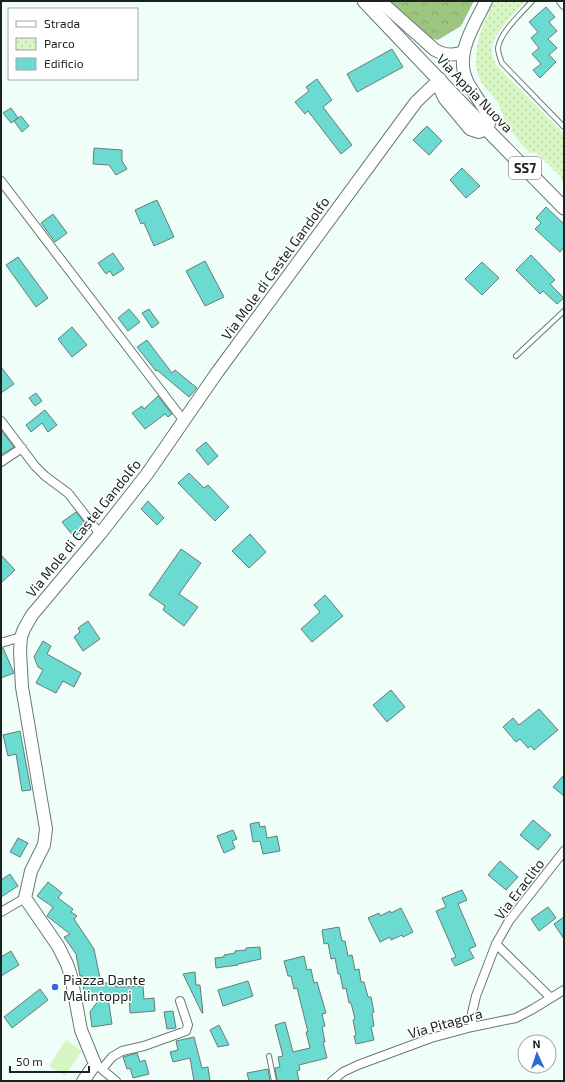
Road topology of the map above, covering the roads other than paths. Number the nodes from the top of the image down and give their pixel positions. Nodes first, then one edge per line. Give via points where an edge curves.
1 (364, 1) edge
2 (380, 1) edge
3 (486, 1) edge
4 (532, 1) edge
5 (561, 1) edge
6 (564, 5) edge
7 (465, 47) junction
8 (440, 79) junction
9 (564, 127) edge
10 (487, 128) junction
11 (1, 181) edge
12 (564, 208) edge
13 (564, 311) edge
14 (516, 356) dead end
15 (1, 421) edge
16 (184, 421) junction
17 (22, 448) junction
18 (1, 462) edge
19 (100, 534) junction
20 (21, 637) junction
21 (1, 643) edge
22 (564, 851) edge
23 (25, 898) junction
24 (1, 912) edge
25 (496, 944) junction
26 (564, 990) edge
27 (551, 998) junction
28 (180, 1001) dead end
29 (472, 1027) junction
30 (269, 1056) dead end
31 (98, 1066) junction
32 (83, 1081) edge
33 (116, 1081) edge
34 (274, 1081) edge
35 (332, 1081) edge

1 - 8 main road, Via Appia Nuova / SS7
2 - 7 street via 435,50 451,55
3 - 7 street
4 - 9 lane via 504,33 498,49 499,56 502,63
5 - 6 street
7 - 10 street via 463,68 466,78 490,118
8 - 10 main road, Via Appia Nuova / SS7
8 - 16 street, Via Mole di Castel Gandolfo via 416,102
10 - 12 main road, Via Appia Nuova / SS7
11 - 16 street
13 - 14 lane
15 - 17 street
16 - 19 street, Via Mole di Castel Gandolfo
17 - 18 street
17 - 19 street via 42,473 68,493
19 - 20 street, Via Mole di Castel Gandolfo via 32,615
20 - 21 street
20 - 23 street, Via Mole di Castel Gandolfo via 22,687 46,829 44,845 31,871
22 - 25 street, Via Eraclito via 509,921
23 - 24 street
23 - 31 street via 58,946 67,964 81,1030
25 - 27 street
25 - 29 street, Via Eraclito via 476,996
26 - 27 street, Via Pitagora
27 - 29 street, Via Pitagora via 516,1018
28 - 31 street via 188,1025 186,1031 122,1051
29 - 35 street, Via Pitagora via 431,1038 365,1062 343,1072
30 - 34 lane
31 - 32 street
31 - 33 street

